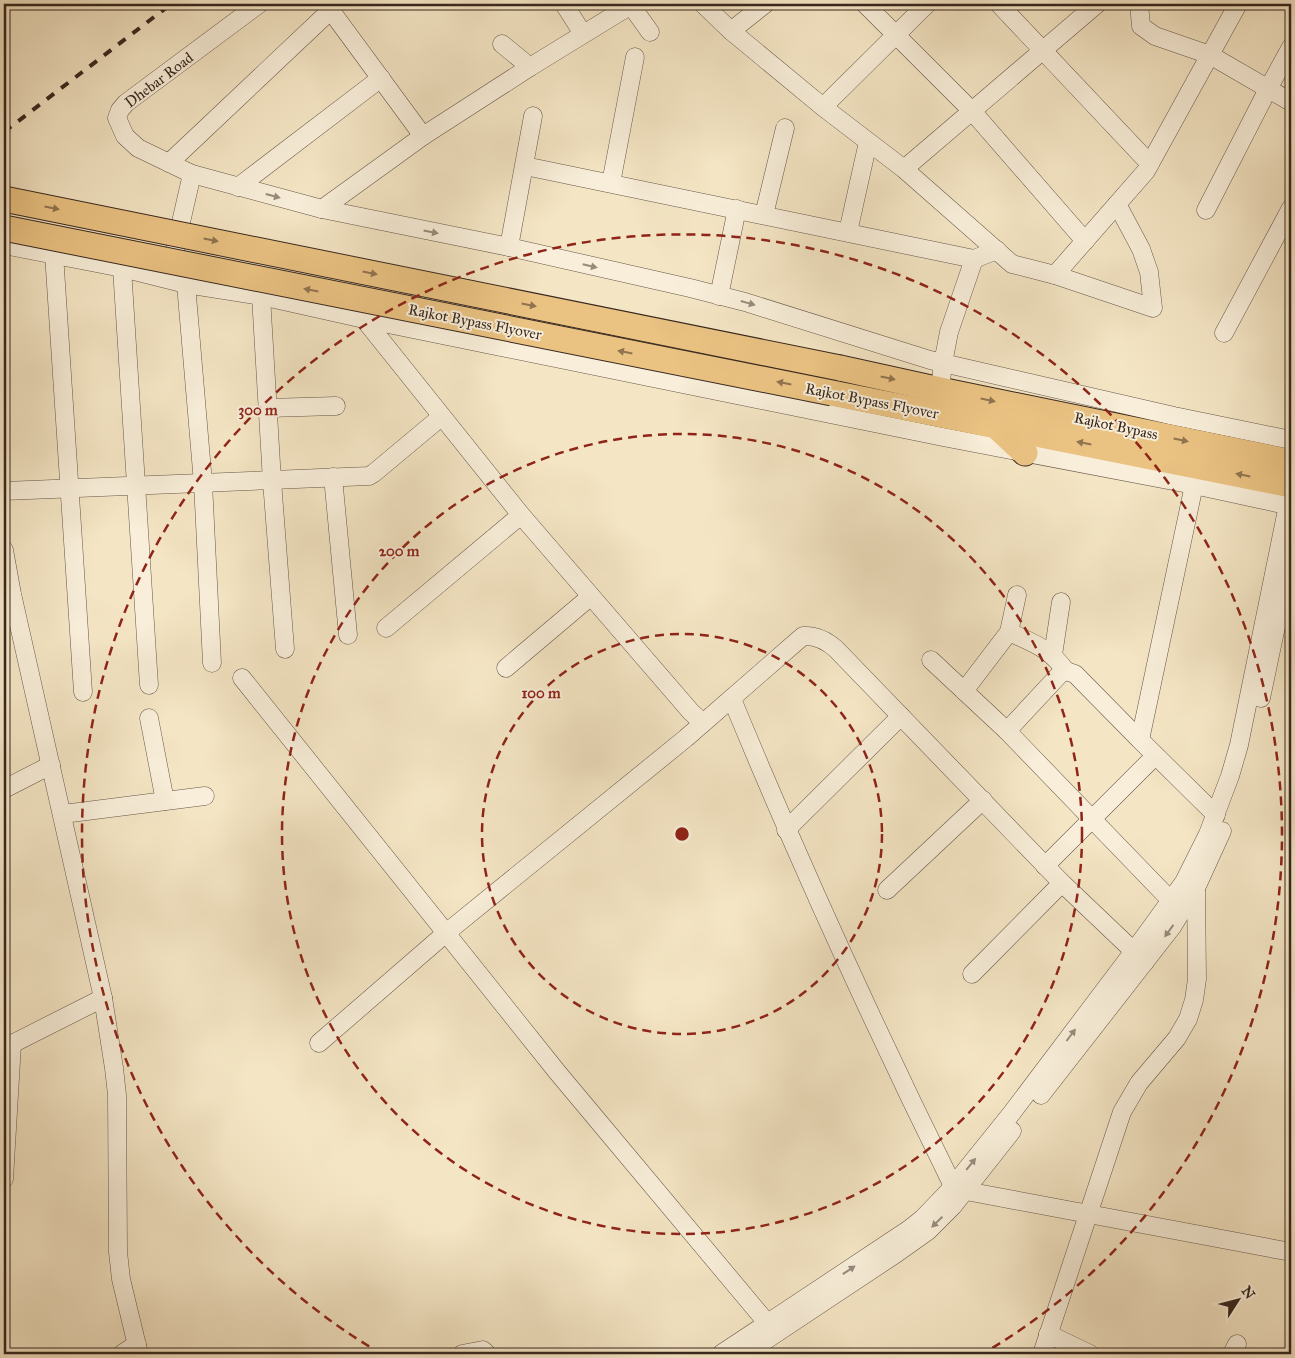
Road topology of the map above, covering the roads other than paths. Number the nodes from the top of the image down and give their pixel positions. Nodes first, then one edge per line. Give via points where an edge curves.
1 (260, 4) edge
2 (564, 4) edge
3 (630, 4) edge
4 (703, 4) edge
5 (765, 4) edge
6 (865, 4) edge
7 (927, 4) edge
8 (999, 4) edge
9 (1097, 4) edge
10 (1138, 4) edge
11 (1238, 4) edge
12 (329, 7) edge
13 (731, 31) junction
14 (650, 32) dead end
15 (583, 34) junction
16 (895, 36) junction
17 (502, 44) dead end
18 (1291, 47) edge
19 (1042, 51) junction
20 (1210, 55) junction
21 (635, 57) dead end
22 (530, 66) junction
23 (381, 78) junction
24 (1268, 89) junction
25 (1291, 102) edge
26 (823, 107) junction
27 (972, 111) junction
28 (533, 116) dead end
29 (785, 128) dead end
30 (423, 136) junction
31 (868, 142) junction
32 (169, 163) junction
33 (1150, 164) junction
34 (525, 166) junction
35 (904, 170) junction
36 (192, 174) junction
37 (611, 183) junction
38 (238, 186) junction
39 (4, 198) edge
40 (1117, 204) junction
41 (1291, 208) edge
42 (322, 209) junction
43 (737, 209) junction
44 (1206, 210) dead end
45 (764, 215) junction
46 (4, 228) edge
47 (848, 232) junction
48 (1086, 240) junction
49 (4, 244) edge
50 (509, 247) junction
51 (997, 250) junction
52 (54, 254) junction
53 (974, 259) junction
54 (122, 268) junction
55 (1055, 275) junction
56 (179, 282) junction
57 (261, 296) junction
58 (719, 296) junction
59 (364, 318) junction
60 (1224, 333) dead end
61 (943, 363) junction
62 (940, 390) junction
63 (336, 406) dead end
64 (268, 408) junction
65 (441, 417) junction
66 (945, 426) junction
67 (996, 426) junction
68 (1291, 440) edge
69 (1025, 453) junction
70 (1291, 462) edge
71 (333, 477) junction
72 (272, 481) junction
73 (203, 483) junction
74 (136, 485) junction
75 (1194, 485) junction
76 (69, 488) junction
77 (4, 491) edge
78 (1290, 499) edge
79 (521, 516) junction
80 (4, 550) edge
81 (1291, 555) edge
82 (1017, 595) dead end
83 (590, 597) junction
84 (1061, 602) dead end
85 (386, 628) dead end
86 (1009, 632) junction
87 (12, 634) edge
88 (348, 635) dead end
89 (285, 649) dead end
90 (1053, 655) junction
91 (931, 660) dead end
92 (212, 664) dead end
93 (506, 668) dead end
94 (1066, 670) junction
95 (242, 678) dead end
96 (149, 685) dead end
97 (964, 691) junction
98 (83, 692) dead end
99 (732, 699) junction
100 (901, 716) junction
101 (149, 718) dead end
102 (703, 723) junction
103 (1007, 731) junction
104 (1140, 740) junction
105 (1155, 756) junction
106 (51, 765) junction
107 (4, 789) edge
108 (205, 796) dead end
109 (983, 800) junction
110 (164, 801) junction
111 (63, 814) junction
112 (1216, 815) junction
113 (1092, 819) junction
114 (786, 830) junction
115 (1194, 865) junction
116 (1045, 866) junction
117 (1062, 882) junction
118 (1196, 888) junction
119 (887, 890) dead end
120 (1176, 907) junction
121 (446, 933) junction
122 (1140, 956) junction
123 (972, 974) dead end
124 (103, 998) junction
125 (320, 1043) dead end
126 (8, 1046) edge
127 (4, 1178) edge
128 (960, 1189) junction
129 (1088, 1213) junction
130 (1291, 1252) edge
131 (768, 1324) junction
132 (1048, 1334) junction
133 (138, 1349) edge
134 (122, 1354) edge
135 (462, 1354) edge
136 (487, 1354) edge
137 (721, 1354) edge
138 (745, 1354) edge
139 (1042, 1354) edge
140 (1090, 1354) edge

1 - 32 street, Dhebar Road via 120,110 117,118 125,136 138,148
2 - 15 street
3 - 14 street
3 - 15 street
4 - 13 street
5 - 13 street
6 - 16 street
7 - 16 street
8 - 19 street
9 - 19 street
10 - 20 street via 1142,26 1155,36
11 - 20 street
12 - 23 street
12 - 32 street
13 - 26 street
15 - 22 street
16 - 26 street
16 - 27 street
17 - 22 street
18 - 24 street
19 - 27 street
19 - 33 street
20 - 24 street
20 - 33 street
21 - 37 street
22 - 30 street
23 - 30 street
23 - 38 street
24 - 25 street
24 - 44 street
26 - 31 street
27 - 35 street
27 - 48 street
28 - 34 street
29 - 45 street
30 - 42 street
31 - 35 street
31 - 47 street
32 - 36 street, Dhebar Road
33 - 40 street
34 - 37 street
34 - 50 street
35 - 51 street
36 - 38 street, Dhebar Road
36 - 56 street via 176,244
37 - 43 street
38 -> 42 street, Dhebar Road
39 -> 62 highway, Rajkot Bypass Flyover, bridge
40 - 48 street
40 - 55 street via 1141,249 1149,272 1153,308
41 - 60 street
42 -> 50 street, Dhebar Road
43 - 45 street
43 - 58 street
45 - 47 street
66 -> 46 highway, Rajkot Bypass Flyover, bridge via 832,393
47 - 53 street
48 - 55 street
49 - 52 street
50 -> 58 street, Dhebar Road
51 - 53 street
51 - 55 street via 1012,264
52 - 54 street
52 - 76 street
53 - 61 street via 949,332
54 - 56 street
54 - 74 street
56 - 57 street
56 - 73 street
57 - 59 street
57 - 64 street
58 -> 61 street, Dhebar Road
59 - 65 street
59 - 66 street
61 - 62 street
61 - 68 street, Dhebar Road
62 -> 70 highway, Rajkot Bypass
63 - 64 street
64 - 72 street
65 - 71 street via 374,473 363,477
65 - 79 street
66 - 67 highway, Rajkot Bypass
66 - 69 street
67 - 69 highway
78 -> 67 highway, Rajkot Bypass
69 - 75 street
71 - 72 street
71 - 88 street
72 - 73 street
72 - 89 street
73 - 74 street
73 - 92 street
74 - 76 street
74 - 96 street
75 - 78 street
75 - 104 street
76 - 77 street
76 - 98 street
78 - 112 street via 1239,745
79 - 83 street
79 - 85 street
80 - 87 street
81 - 118 street via 1247,758 1220,838
82 - 86 street
83 - 93 street
83 - 102 street
84 - 90 street
86 - 90 street
86 - 97 street
87 - 106 street
90 - 94 street
91 - 97 street
94 - 103 street
94 - 104 street via 1075,674
95 - 121 street
97 - 103 street
99 - 100 street via 803,636 813,635 830,643
99 - 102 street
99 - 114 street
100 - 109 street
100 - 114 street
101 - 110 street
102 - 121 street
103 - 113 street
104 - 105 street
105 - 112 street
105 - 113 street
106 - 107 street
106 - 111 street
108 - 110 street
109 - 116 street
109 - 119 street
110 - 111 street
111 - 124 street
112 - 115 street
113 - 116 street
113 - 120 street
114 - 128 street via 879,1033
115 - 118 street
115 - 120 street
116 - 117 street
117 - 122 street
117 - 123 street
118 - 120 street
118 - 129 street via 1197,979 1188,1019 1177,1038 1138,1083 1122,1112
120 - 122 street
121 - 125 street
121 - 131 street via 558,1073
122 - 128 street via 1017,1106
124 - 126 street
124 - 133 street via 116,1095 118,1252 121,1279
126 - 127 street
128 - 129 street
131 -> 128 street via 908,1230
128 -> 138 street via 940,1220 916,1240
129 - 130 street
129 - 132 street
131 - 137 street
132 - 139 street
132 - 140 street
133 - 134 street
135 - 136 street via 483,1350

